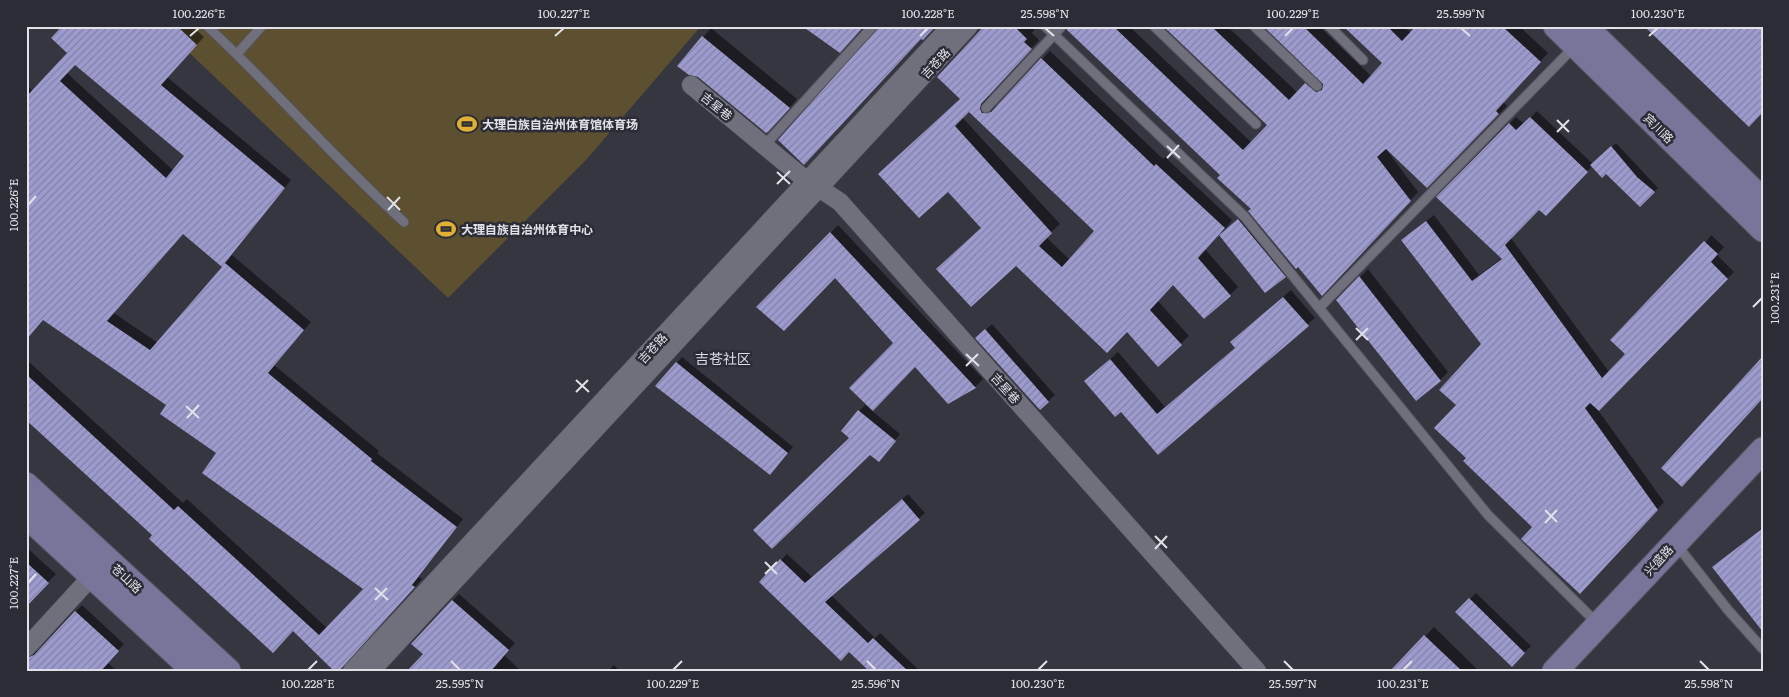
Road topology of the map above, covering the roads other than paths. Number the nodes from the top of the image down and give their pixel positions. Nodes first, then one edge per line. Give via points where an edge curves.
1 (207, 26) edge
2 (262, 26) edge
3 (873, 26) edge
4 (951, 26) edge
5 (969, 26) edge
6 (1045, 26) edge
7 (1062, 26) edge
8 (1154, 26) edge
9 (1254, 26) edge
10 (1329, 26) edge
11 (1556, 26) edge
12 (1054, 35) junction
13 (1580, 36) edge
14 (237, 54) junction
15 (1363, 60) dead end
16 (692, 85) dead end
17 (1317, 86) dead end
18 (986, 108) dead end
19 (1256, 124) dead end
20 (765, 145) junction
21 (814, 184) junction
22 (1763, 201) edge
23 (404, 222) dead end
24 (1763, 229) edge
25 (1320, 307) junction
26 (1763, 450) edge
27 (26, 485) edge
28 (26, 515) edge
29 (1674, 542) junction
30 (92, 576) junction
31 (1598, 624) junction
32 (26, 648) edge
33 (1763, 649) edge
34 (195, 671) edge
35 (228, 671) edge
36 (352, 671) edge
37 (371, 671) edge
38 (1257, 671) edge
39 (1554, 671) edge

1 - 14 lane
2 - 14 lane
3 - 20 lane
4 - 21 street, 吉苍路
5 - 21 street, 吉苍路
6 - 12 lane
7 - 12 lane
8 - 19 lane
9 - 17 lane
10 - 15 lane
11 - 13 main road, 宾川路
12 - 18 lane
12 - 25 lane via 1244,216
13 - 22 main road, 宾川路
13 - 24 main road, 宾川路
13 - 25 lane
14 - 23 lane via 355,178
16 - 20 street, 吉星巷
20 - 21 street, 吉星巷
21 - 36 street, 吉苍路
21 - 37 street, 吉苍路
21 - 38 street, 吉星巷 via 840,202
25 - 31 lane via 1488,515
26 - 29 main road, 兴盛路
27 - 35 main road, 苍山路
28 - 30 main road, 苍山路
29 - 31 main road, 兴盛路
29 - 33 lane
30 - 32 street
30 - 34 main road, 苍山路
31 - 39 main road, 兴盛路

